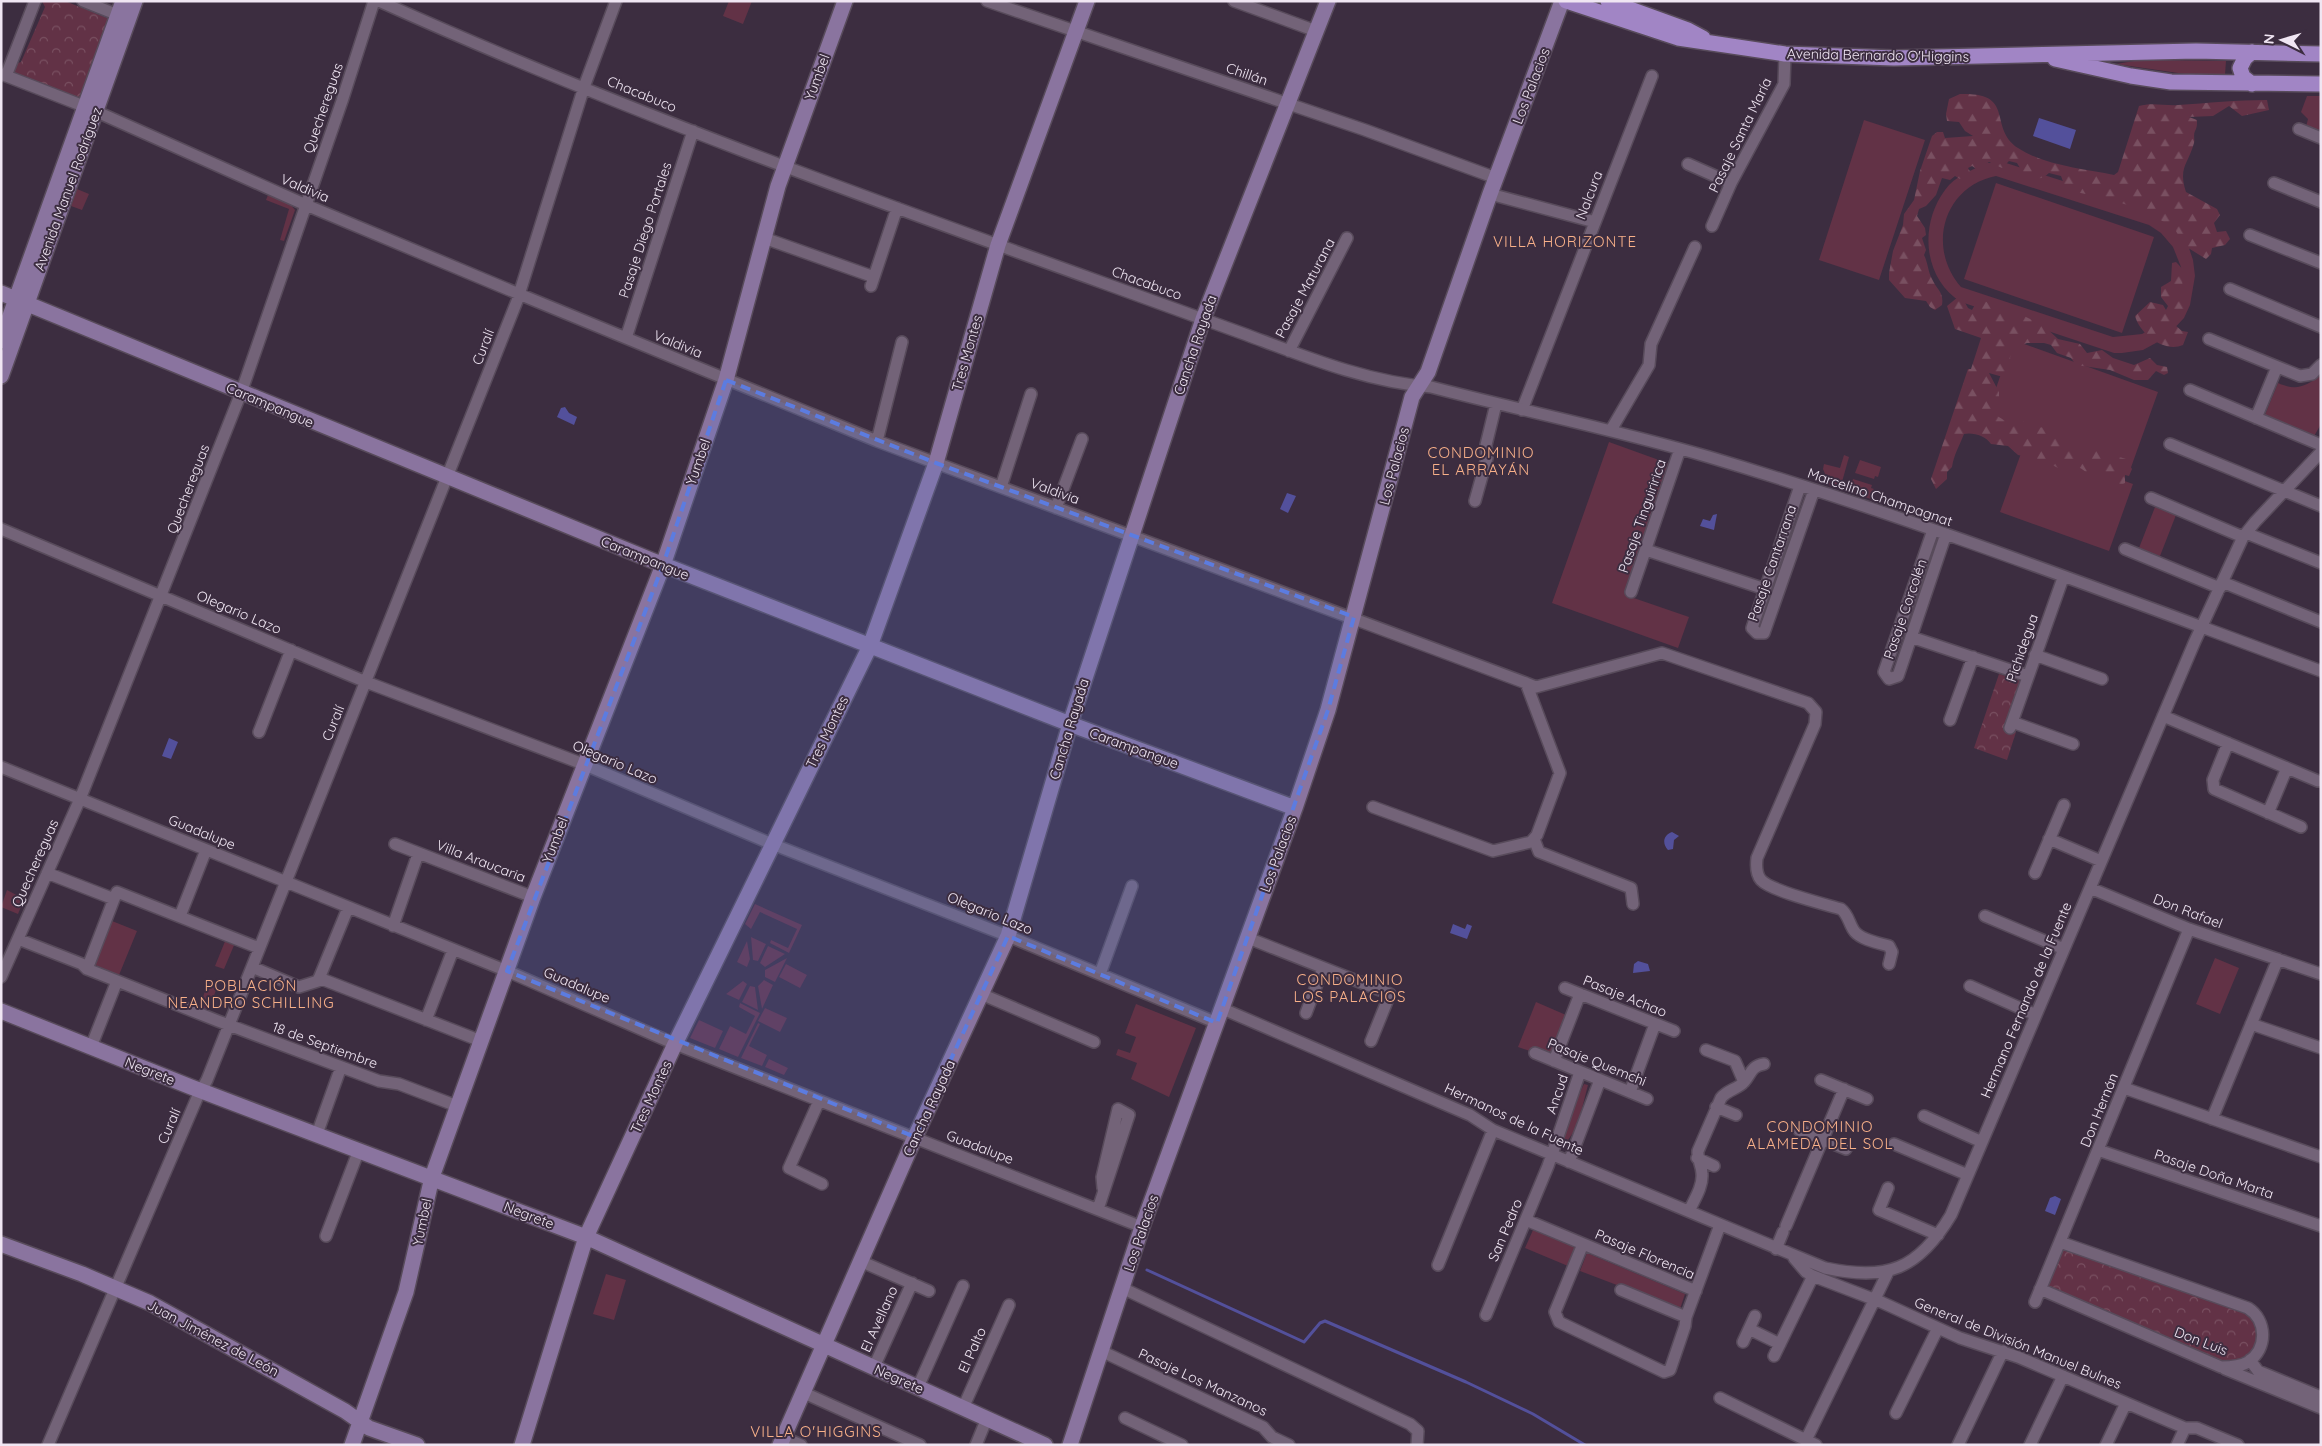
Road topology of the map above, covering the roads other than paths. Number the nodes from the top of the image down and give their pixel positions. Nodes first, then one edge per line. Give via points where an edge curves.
1 (35, 1) edge
2 (83, 1) edge
3 (135, 1) edge
4 (374, 1) edge
5 (379, 1) edge
6 (616, 1) edge
7 (844, 1) edge
8 (987, 1) edge
9 (1087, 1) edge
10 (1234, 1) edge
11 (1328, 1) edge
12 (1562, 1) edge
13 (1566, 1) edge
14 (1608, 1) edge
15 (121, 8) edge
16 (1316, 31) junction
17 (1076, 32) junction
18 (1716, 44) junction
19 (2252, 52) junction
20 (1785, 54) junction
21 (2321, 54) edge
22 (2041, 56) junction
23 (4, 75) edge
24 (1652, 76) dead end
25 (2252, 84) junction
26 (2321, 84) edge
27 (584, 87) junction
28 (1288, 104) junction
29 (91, 110) junction
30 (2299, 129) dead end
31 (693, 131) junction
32 (2321, 138) edge
33 (1688, 164) dead end
34 (785, 167) junction
35 (1496, 178) junction
36 (1731, 183) junction
37 (2274, 183) dead end
38 (1490, 194) junction
39 (2321, 202) edge
40 (306, 205) junction
41 (897, 208) junction
42 (1595, 222) junction
43 (1712, 226) dead end
44 (2250, 235) dead end
45 (764, 238) junction
46 (1348, 238) dead end
47 (998, 245) junction
48 (1695, 247) dead end
49 (2321, 263) edge
50 (2230, 289) dead end
51 (1, 293) edge
52 (519, 294) junction
53 (22, 301) junction
54 (1203, 319) junction
55 (2321, 327) edge
56 (626, 338) junction
57 (2209, 339) dead end
58 (1, 341) edge
59 (902, 342) dead end
60 (1289, 351) junction
61 (2321, 365) edge
62 (2277, 367) junction
63 (1, 376) edge
64 (726, 380) junction
65 (1419, 386) junction
66 (2190, 390) dead end
67 (241, 393) junction
68 (1031, 394) dead end
69 (1496, 404) junction
70 (1522, 410) junction
71 (2256, 418) junction
72 (1611, 430) junction
73 (1082, 439) dead end
74 (877, 441) junction
75 (2170, 444) dead end
76 (2321, 445) edge
77 (1680, 449) junction
78 (2321, 452) edge
79 (936, 463) junction
80 (448, 478) junction
81 (1800, 486) junction
82 (1001, 487) junction
83 (1814, 490) junction
84 (2284, 491) junction
85 (2151, 498) dead end
86 (1475, 501) dead end
87 (2321, 506) edge
88 (1056, 508) junction
89 (1, 529) edge
90 (1933, 530) junction
91 (1946, 534) junction
92 (1131, 535) junction
93 (2245, 535) junction
94 (2125, 549) dead end
95 (1646, 550) junction
96 (2321, 563) edge
97 (663, 565) junction
98 (2063, 578) junction
99 (2221, 585) junction
100 (1766, 589) junction
101 (1631, 592) dead end
102 (162, 596) junction
103 (1354, 617) junction
104 (2321, 622) edge
105 (2202, 628) junction
106 (1911, 637) junction
107 (870, 646) junction
108 (292, 650) junction
109 (2035, 655) junction
110 (1973, 657) junction
111 (2321, 671) edge
112 (2028, 676) junction
113 (2102, 679) dead end
114 (366, 682) junction
115 (1526, 683) junction
116 (2163, 716) junction
117 (1950, 720) dead end
118 (1070, 724) junction
119 (259, 732) dead end
120 (2074, 744) dead end
121 (2228, 744) junction
122 (583, 764) junction
123 (1, 767) edge
124 (2287, 768) junction
125 (2318, 781) dead end
126 (80, 798) junction
127 (2064, 805) dead end
128 (1373, 807) dead end
129 (1295, 808) junction
130 (2268, 813) junction
131 (2301, 826) dead end
132 (1534, 839) junction
133 (2049, 840) junction
134 (395, 844) dead end
135 (772, 844) junction
136 (206, 850) junction
137 (418, 854) junction
138 (2101, 861) junction
139 (47, 873) junction
140 (2035, 873) dead end
141 (285, 883) junction
142 (1132, 886) dead end
143 (2090, 888) junction
144 (533, 897) junction
145 (114, 899) junction
146 (1633, 904) dead end
147 (348, 908) junction
148 (180, 916) junction
149 (1985, 916) dead end
150 (393, 926) junction
151 (2189, 929) junction
152 (1008, 936) junction
153 (1248, 938) junction
154 (18, 939) junction
155 (259, 948) junction
156 (2064, 949) junction
157 (453, 950) junction
158 (2278, 959) junction
159 (1889, 964) dead end
160 (252, 967) junction
161 (1323, 968) junction
162 (87, 969) junction
163 (506, 971) junction
164 (1100, 974) junction
165 (2321, 974) edge
166 (1, 977) edge
167 (319, 980) junction
168 (117, 981) junction
169 (1970, 986) dead end
170 (1565, 988) dead end
171 (981, 994) junction
172 (1580, 994) junction
173 (1, 1011) edge
174 (1306, 1013) dead end
175 (2036, 1014) junction
176 (1220, 1016) junction
177 (426, 1020) junction
178 (1655, 1024) junction
179 (2251, 1024) junction
180 (229, 1025) junction
181 (1674, 1032) dead end
182 (481, 1041) junction
183 (1371, 1041) dead end
184 (1094, 1042) dead end
185 (675, 1044) junction
186 (91, 1047) junction
187 (2321, 1048) edge
188 (1706, 1050) dead end
189 (1535, 1053) dead end
190 (1554, 1061) junction
191 (1764, 1064) dead end
192 (341, 1066) junction
193 (1580, 1072) junction
194 (1600, 1080) junction
195 (1821, 1080) dead end
196 (1744, 1082) junction
197 (2124, 1088) junction
198 (1844, 1089) junction
199 (201, 1091) junction
200 (1630, 1092) junction
201 (1647, 1099) dead end
202 (1867, 1099) dead end
203 (819, 1101) junction
204 (457, 1106) junction
205 (1716, 1107) junction
206 (1736, 1115) dead end
207 (1924, 1116) dead end
208 (2212, 1119) junction
209 (1494, 1130) junction
210 (1799, 1130) dead end
211 (317, 1134) junction
212 (915, 1137) junction
213 (1822, 1139) junction
214 (1982, 1142) junction
215 (1894, 1144) dead end
216 (1846, 1149) dead end
217 (359, 1150) junction
218 (2098, 1150) junction
219 (1552, 1155) junction
220 (2321, 1157) edge
221 (1697, 1158) junction
222 (1569, 1162) junction
223 (1714, 1166) dead end
224 (1968, 1175) junction
225 (432, 1177) junction
226 (822, 1184) dead end
227 (1103, 1188) junction
228 (1888, 1188) dead end
229 (1098, 1209) junction
230 (1689, 1211) junction
231 (1526, 1220) junction
232 (1720, 1226) junction
233 (2321, 1226) edge
234 (1142, 1227) junction
235 (1938, 1235) junction
236 (326, 1236) dead end
237 (586, 1237) junction
238 (2060, 1242) junction
239 (1, 1244) edge
240 (1583, 1244) junction
241 (1776, 1249) junction
242 (1793, 1256) junction
243 (860, 1262) junction
244 (1438, 1265) dead end
245 (1888, 1272) junction
246 (1813, 1276) junction
247 (912, 1283) junction
248 (963, 1286) dead end
249 (116, 1287) junction
250 (1122, 1288) junction
251 (2040, 1289) junction
252 (1621, 1290) dead end
253 (929, 1291) dead end
254 (1696, 1291) junction
255 (1875, 1300) junction
256 (2035, 1302) dead end
257 (1009, 1305) dead end
258 (1486, 1315) dead end
259 (1755, 1316) dead end
260 (1686, 1317) junction
261 (1938, 1328) junction
262 (1749, 1329) junction
263 (1742, 1342) dead end
264 (824, 1344) junction
265 (1780, 1344) junction
266 (1101, 1351) junction
267 (2003, 1351) junction
268 (1774, 1356) dead end
269 (2250, 1360) junction
270 (874, 1368) junction
271 (2221, 1368) junction
272 (2266, 1374) junction
273 (2063, 1376) junction
274 (2252, 1380) junction
275 (918, 1387) junction
276 (802, 1392) junction
277 (2321, 1397) edge
278 (1720, 1398) dead end
279 (2126, 1403) junction
280 (964, 1408) junction
281 (2321, 1408) edge
282 (1896, 1412) dead end
283 (987, 1418) junction
284 (1125, 1418) dead end
285 (361, 1422) junction
286 (2185, 1428) junction
287 (782, 1441) edge
288 (1272, 1441) edge
289 (1811, 1442) edge
290 (48, 1445) edge
291 (352, 1445) edge
292 (417, 1445) edge
293 (522, 1445) edge
294 (801, 1445) edge
295 (920, 1445) edge
296 (976, 1445) edge
297 (1045, 1445) edge
298 (1070, 1445) edge
299 (1182, 1445) edge
300 (1289, 1445) edge
301 (1417, 1445) edge
302 (1958, 1445) edge
303 (2030, 1445) edge
304 (2106, 1445) edge
305 (2176, 1445) edge
306 (2238, 1445) edge

1 - 23 street
2 - 15 street
3 - 29 main road, Avenida Manuel Rodríguez
4 - 40 street, Quechereguas
5 - 27 street, Chacabuco
6 - 27 street, Curalí
7 - 34 main road, Yumbel
8 - 17 street, Chillán
9 - 17 main road, Tres Montes
10 - 16 street
11 - 16 main road, Cancha Rayada
12 - 35 main road, Los Palacios
13 - 18 main road, Avenida Bernardo O'Higgins via 1670,36
14 - 18 main road, Avenida Bernardo O'Higgins via 1688,30
15 - 29 main road, Avenida Manuel Rodríguez
16 - 28 main road, Cancha Rayada
17 - 28 street, Chillán
17 - 47 main road, Tres Montes
18 - 20 main road, Avenida Bernardo O'Higgins
19 - 21 main road, Avenida Bernardo O'Higgins
19 - 22 main road, Avenida Bernardo O'Higgins
19 - 25 main road via 2240,68 2243,77
20 - 22 main road, Avenida Bernardo O'Higgins via 1861,58
20 - 36 street, Pasaje Santa María via 1784,84
22 - 25 main road, Avenida Bernardo O'Higgins via 2151,80
23 - 29 street, Valdivia
24 - 42 street, Nalcura
25 - 26 main road, Avenida Bernardo O'Higgins
27 - 31 street, Chacabuco
27 - 52 street, Curalí
28 - 35 street, Chillán
28 - 54 main road, Cancha Rayada
29 - 40 street, Valdivia
29 - 53 main road, Avenida Manuel Rodríguez
30 - 32 street
31 - 34 street, Chacabuco
31 - 56 street, Pasaje Diego Portales
33 - 36 street
34 - 41 street, Chacabuco
34 - 45 main road, Yumbel
35 - 38 main road, Los Palacios
36 - 43 street, Pasaje Santa María
37 - 39 street
38 - 42 street
38 - 65 main road, Los Palacios via 1428,372
40 - 52 street, Valdivia
40 - 67 street, Quechereguas
41 - 45 street via 873,281
41 - 47 street, Chacabuco
42 - 70 street, Nalcura
44 - 49 street
45 - 64 main road, Yumbel
46 - 60 street, Pasaje Maturana
47 - 54 street, Chacabuco
47 - 79 main road, Tres Montes
48 - 72 street via 1651,344 1648,365
50 - 55 street
51 - 53 main road, Carampangue
52 - 56 street, Valdivia
52 - 80 street, Curalí
53 - 58 main road, Avenida Manuel Rodríguez
53 - 63 main road, Avenida Manuel Rodríguez
53 - 67 main road, Carampangue
54 - 60 street, Chacabuco
54 - 92 main road, Cancha Rayada
56 - 64 street, Valdivia
57 - 62 street
59 - 74 street
60 - 65 street, Chacabuco via 1382,380
61 - 62 street via 2305,377
62 - 71 street
64 - 74 street, Valdivia
64 - 97 main road, Yumbel
65 - 69 street, Marcelino Champagnat
65 - 103 main road, Los Palacios via 1412,397
66 - 71 street
67 - 80 main road, Carampangue
67 - 102 street, Quechereguas
68 - 82 street
69 - 70 street, Marcelino Champagnat
69 - 86 street via 1486,444 1487,458
70 - 72 street, Marcelino Champagnat
71 - 76 street
72 - 77 street, Marcelino Champagnat
73 - 88 street
74 - 79 street, Valdivia
75 - 84 street
77 - 81 street, Marcelino Champagnat
77 - 95 street, Pasaje Tinguiririca
78 - 84 street, Hermano Fernando de la Fuente
79 - 82 street, Valdivia
79 - 107 main road, Tres Montes
80 - 97 main road, Carampangue
80 - 114 street, Curalí
81 - 83 street, Marcelino Champagnat
81 - 100 street, Pasaje Cantarrana
82 - 88 street, Valdivia
83 - 90 street, Marcelino Champagnat
83 - 100 street, Pasaje Cantarrana via 1764,632 1760,634 1752,628
84 - 87 street
84 - 93 street, Hermano Fernando de la Fuente
85 - 93 street
88 - 92 street, Valdivia
89 - 102 street, Olegario Lazo
90 - 91 street, Marcelino Champagnat
90 - 106 street, Pasaje Corcolén via 1884,672 1889,679 1898,676
91 - 98 street, Marcelino Champagnat
91 - 106 street, Pasaje Corcolén
92 - 103 street, Valdivia
92 - 118 main road, Cancha Rayada
93 - 96 street
93 - 99 street, Hermano Fernando de la Fuente
94 - 99 street
95 - 100 street
95 - 101 street, Pasaje Tinguiririca
97 - 107 main road, Carampangue
97 - 122 main road, Yumbel
98 - 105 street, Marcelino Champagnat
98 - 109 street, Pichidegua
99 - 104 street
99 - 105 street, Hermano Fernando de la Fuente
102 - 108 street, Olegario Lazo
102 - 126 street, Quechereguas
103 - 115 street, Valdivia
103 - 129 main road, Los Palacios via 1328,710
105 - 111 street, Marcelino Champagnat
105 - 116 street, Hermano Fernando de la Fuente
106 - 110 street
107 - 118 main road, Carampangue
107 - 135 main road, Tres Montes
108 - 114 street, Olegario Lazo
108 - 119 street
109 - 112 street, Pichidegua
109 - 113 street
110 - 112 street
110 - 117 street
112 - 120 street, Pichidegua via 2011,725
114 - 122 street, Olegario Lazo
114 - 141 street, Curalí
115 - 132 street via 1560,773
115 - 159 street via 1536,687 1662,654 1808,703 1816,712 1815,724 1758,858 1757,871 1771,887 1841,909 1860,936 1889,946 1892,952
116 - 121 street
116 - 138 street, Hermano Fernando de la Fuente
118 - 129 main road, Carampangue
118 - 152 main road, Cancha Rayada
121 - 124 street
121 - 130 street via 2213,780 2214,789
122 - 135 street, Olegario Lazo
122 - 144 main road, Yumbel
123 - 126 street, Guadalupe
124 - 125 street
124 - 130 street
126 - 136 street, Guadalupe
126 - 139 street, Quechereguas
127 - 133 street
128 - 132 street via 1493,851
129 - 153 main road, Los Palacios
130 - 131 street
132 - 146 street via 1539,852 1630,888
133 - 138 street
133 - 140 street
134 - 137 street, Villa Araucaria
135 - 152 street, Olegario Lazo
135 - 185 main road, Tres Montes
136 - 141 street, Guadalupe
136 - 148 street
137 - 144 street, Villa Araucaria
137 - 150 street, Villa Araucaria
138 - 143 street, Hermano Fernando de la Fuente
139 - 145 street
139 - 154 street, Quechereguas
141 - 147 street, Guadalupe
141 - 155 street, Curalí
142 - 164 street
143 - 151 street, Don Rafael
143 - 156 street, Hermano Fernando de la Fuente
144 - 163 main road, Yumbel
145 - 148 street via 118,892
145 - 162 street
147 - 150 street, Guadalupe
147 - 167 street
148 - 155 street
149 - 156 street
150 - 157 street, Guadalupe
151 - 158 street, Don Rafael
151 - 197 street, Don Hernán
152 - 164 street, Olegario Lazo
152 - 171 main road, Cancha Rayada
153 - 161 street
153 - 176 main road, Los Palacios
154 - 162 street, 18 de Septiembre via 82,964
154 - 166 street, Quechereguas
155 - 160 street, Curalí
156 - 175 street, Hermano Fernando de la Fuente
157 - 163 street, Guadalupe
157 - 177 street
158 - 165 street, Don Rafael
158 - 179 street
160 - 167 street via 300,987
160 - 180 street, Curalí
161 - 174 street
161 - 183 street via 1390,994
162 - 168 street, 18 de Septiembre
163 - 182 main road, Yumbel
163 - 185 street, Guadalupe
164 - 176 street, Olegario Lazo
167 - 177 street
168 - 180 street, 18 de Septiembre
168 - 186 street
169 - 175 street
170 - 172 street, Pasaje Achao
171 - 184 street
171 - 212 main road, Cancha Rayada
172 - 178 street, Pasaje Achao
172 - 190 street
173 - 186 main road, Negrete
175 - 214 street, Hermano Fernando de la Fuente
176 - 209 street, Hermanos de la Fuente via 1470,1115
176 - 234 main road, Los Palacios
177 - 182 street
178 - 181 street, Pasaje Achao
178 - 200 street
179 - 187 street
179 - 208 street
180 - 192 street, 18 de Septiembre
180 - 199 street, Curalí
182 - 204 main road, Yumbel
185 - 203 street, Guadalupe
185 - 237 main road, Tres Montes
186 - 199 main road, Negrete
188 - 196 street via 1735,1061
189 - 190 street, Pasaje Quemchi
190 - 193 street, Pasaje Quemchi
191 - 196 street via 1754,1067
192 - 204 street, 18 de Septiembre
192 - 211 street
193 - 194 street, Pasaje Quemchi
193 - 219 street, Ancud
194 - 200 street, Pasaje Quemchi
194 - 222 street
195 - 198 street
196 - 205 street via 1725,1092
197 - 208 street
197 - 218 street, Don Hernán
198 - 202 street
198 - 213 street
199 - 211 main road, Negrete
199 - 249 street, Curalí
200 - 201 street, Pasaje Quemchi
203 - 212 street, Guadalupe
203 - 226 street via 789,1168
204 - 225 main road, Yumbel
205 - 206 street
205 - 221 street
207 - 214 street
208 - 220 street
209 - 219 street, Hermanos de la Fuente
209 - 244 street
210 - 213 street
211 - 217 main road, Negrete
212 - 229 street, Guadalupe
212 - 243 main road, Cancha Rayada
213 - 216 street
213 - 241 street
214 - 224 street, Hermano Fernando de la Fuente
215 - 224 street
217 - 225 main road, Negrete
217 - 236 street
218 - 233 street, Pasaje Doña Marta
218 - 238 street, Don Hernán
219 - 222 street, Hermanos de la Fuente
219 - 231 street, San Pedro
221 - 223 street
221 - 230 street via 1702,1177
222 - 230 street, Hermanos de la Fuente
224 - 235 street, Hermano Fernando de la Fuente via 1951,1215
225 - 237 main road, Negrete
225 - 285 main road, Yumbel via 406,1292
227 - 227 street via 1129,1115 1118,1109 1102,1177
227 - 229 street
228 - 235 street via 1879,1210
229 - 234 street, Guadalupe
230 - 232 street, Hermanos de la Fuente
231 - 240 street, Pasaje Florencia
231 - 258 street, San Pedro
232 - 241 street, Hermanos de la Fuente
232 - 254 street, Pasaje Florencia
234 - 250 main road, Los Palacios
235 - 245 street, Hermano Fernando de la Fuente via 1914,1259
237 - 264 main road, Negrete
237 - 293 main road, Tres Montes
238 - 251 street, Don Hernán
238 - 269 street via 2253,1312 2261,1323 2263,1338
239 - 249 main road, Juan Jiménez de León
240 - 254 street, Pasaje Florencia
240 - 260 street, Pasaje Florencia via 1555,1312 1559,1322 1664,1372 1670,1370
241 - 242 street, Hermanos de la Fuente
242 - 245 street, Hermano Fernando de la Fuente via 1846,1273
242 - 246 street, General de División Manuel Bulnes
243 - 247 street
243 - 264 main road, Cancha Rayada
245 - 255 street
246 - 255 street, General de División Manuel Bulnes
246 - 265 street
247 - 253 street
247 - 270 street, El Avellano
248 - 275 street
249 - 285 main road, Juan Jiménez de León via 194,1326
249 - 290 street, Curalí
250 - 266 main road, Los Palacios
250 - 301 street via 1410,1424 1418,1431
251 - 256 street, Don Hernán
251 - 271 street, Don Luis
252 - 260 street
254 - 260 street, Pasaje Florencia
255 - 261 street, General de División Manuel Bulnes
255 - 289 street
257 - 280 street, El Palto
259 - 262 street
261 - 267 street, General de División Manuel Bulnes
261 - 282 street
262 - 263 street
262 - 265 street
264 - 270 main road, Negrete
264 - 276 main road, Cancha Rayada
265 - 268 street
266 - 288 street, Pasaje Los Manzanos via 1263,1427
266 - 298 main road, Los Palacios
267 - 273 street, General de División Manuel Bulnes
267 - 302 street
269 - 271 street, Don Luis via 2240,1366
269 - 272 street via 2254,1367
270 - 275 main road, Negrete
271 - 274 street
272 - 274 street
272 - 277 street
273 - 279 street, General de División Manuel Bulnes
273 - 303 street
274 - 281 street
275 - 280 main road, Negrete
276 - 287 main road, Cancha Rayada
276 - 295 street
278 - 289 street
279 - 286 street, General de División Manuel Bulnes
279 - 304 street
280 - 283 main road, Negrete
283 - 296 street
283 - 297 main road, Negrete
284 - 299 street
285 - 291 main road, Yumbel
285 - 292 main road, Juan Jiménez de León via 369,1428
286 - 305 street
286 - 306 street, General de División Manuel Bulnes via 2196,1428
287 - 294 street
288 - 300 street, Pasaje Los Manzanos

